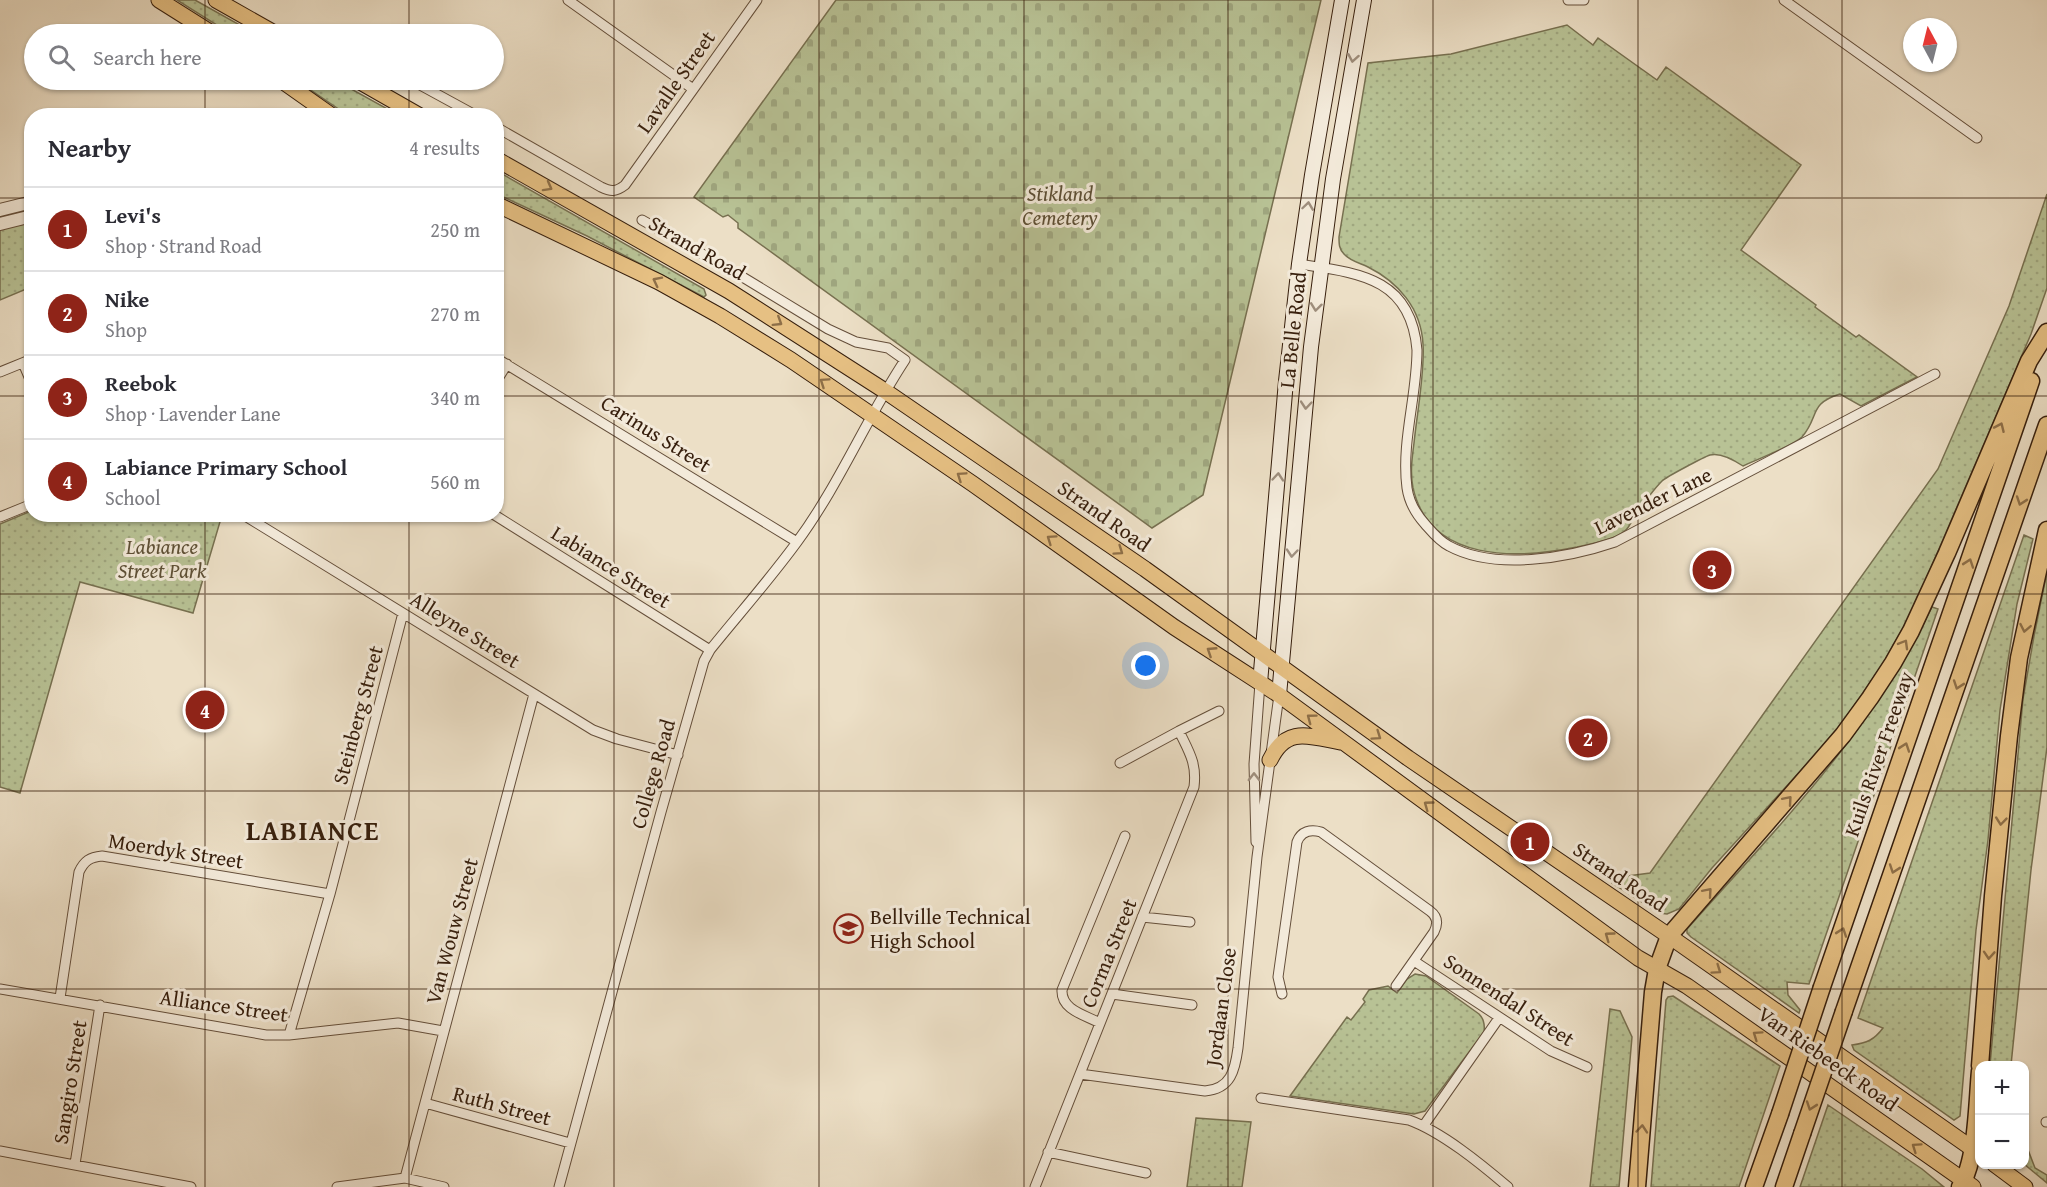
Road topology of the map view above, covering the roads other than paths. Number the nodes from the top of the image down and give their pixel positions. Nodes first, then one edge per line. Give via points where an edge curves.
1 (159, 0) edge
2 (216, 0) edge
3 (757, 0) edge
4 (1342, 0) edge
5 (1364, 0) edge
6 (1568, 0) edge
7 (1584, 0) edge
8 (1784, 0) edge
9 (572, 1) edge
10 (197, 24) edge
11 (258, 24) edge
12 (693, 89) junction
13 (294, 90) edge
14 (374, 90) edge
15 (429, 90) edge
16 (320, 108) edge
17 (406, 108) edge
18 (462, 108) edge
19 (504, 132) edge
20 (1977, 138) dead end
21 (504, 164) edge
22 (24, 204) edge
23 (504, 208) edge
24 (0, 210) edge
25 (24, 218) edge
26 (642, 220) dead end
27 (0, 224) edge
28 (1299, 264) junction
29 (1321, 267) junction
30 (2047, 333) edge
31 (24, 362) edge
32 (504, 362) edge
33 (507, 364) junction
34 (504, 369) edge
35 (0, 372) edge
36 (1935, 374) dead end
37 (885, 391) junction
38 (873, 414) junction
39 (2047, 425) edge
40 (24, 507) edge
41 (0, 517) edge
42 (504, 521) edge
43 (255, 522) edge
44 (2047, 530) edge
45 (797, 542) junction
46 (404, 613) junction
47 (710, 650) junction
48 (1262, 653) junction
49 (1282, 668) junction
50 (1260, 683) junction
51 (534, 694) junction
52 (1279, 695) junction
53 (1219, 711) dead end
54 (1179, 731) junction
55 (1343, 742) junction
56 (678, 755) junction
57 (1270, 759) junction
58 (1120, 763) dead end
59 (1125, 836) dead end
60 (1257, 856) junction
61 (330, 894) junction
62 (1142, 917) junction
63 (1190, 922) dead end
64 (1669, 936) junction
65 (1414, 961) junction
66 (1657, 969) junction
67 (1396, 986) dead end
68 (0, 988) edge
69 (1112, 994) junction
70 (1282, 994) dead end
71 (60, 998) junction
72 (100, 1005) junction
73 (1192, 1005) dead end
74 (1499, 1018) junction
75 (1100, 1023) junction
76 (443, 1031) junction
77 (289, 1035) junction
78 (1980, 1061) edge
79 (1587, 1067) dead end
80 (1080, 1074) junction
81 (1261, 1098) dead end
82 (425, 1103) junction
83 (1424, 1125) junction
84 (570, 1143) junction
85 (1975, 1150) edge
86 (0, 1151) edge
87 (1048, 1152) junction
88 (1975, 1154) edge
89 (75, 1164) junction
90 (2001, 1169) edge
91 (1146, 1173) dead end
92 (405, 1178) junction
93 (1966, 1185) edge
94 (191, 1187) edge
95 (337, 1187) edge
96 (444, 1187) edge
97 (559, 1187) edge
98 (1035, 1187) edge
99 (1508, 1187) edge
100 (1637, 1187) edge
101 (1754, 1187) edge
102 (1784, 1187) edge
103 (2025, 1187) edge

1 - 10 main road
2 - 11 main road
3 - 12 street, Lavalle Street
28 -> 4 main road, La Belle Road
5 -> 29 main road, La Belle Road
6 - 7 street
8 - 20 street
9 - 12 street
12 - 19 street, Lavalle Street via 625,185 617,190 609,191
13 - 16 main road
14 - 17 main road
15 - 18 street
21 -> 37 main road, Strand Road via 729,291
22 - 24 street
38 -> 23 main road via 659,282
25 - 27 street
26 - 37 street, College Road via 845,338 896,353 904,360
28 - 29 street, Lavender Lane
48 -> 28 main road, La Belle Road
29 - 36 street, Lavender Lane via 1371,279 1386,288 1406,310 1417,350 1406,473 1408,495 1433,534 1448,545 1488,558 1515,560 1578,553 1615,542
29 -> 49 main road, La Belle Road
64 -> 30 highway via 1843,735 1893,663 1911,631 2029,361
101 -> 30 highway, Kuils River Freeway, bridge
31 - 35 street
32 - 33 street, Carinus Street
33 - 34 street
33 - 45 street, Carinus Street
37 - 38 street, College Road
37 -> 48 main road, Strand Road
38 - 45 street, College Road
50 -> 38 main road via 1174,627
39 -> 102 highway, bridge
40 - 41 street
42 - 47 street, Labiance Street
43 - 46 street, Alleyne Street
44 -> 78 highway via 2019,658 2010,725
45 - 47 street, College Road
46 - 51 street, Alleyne Street
46 - 61 street, Steinberg Street
47 - 56 street, College Road
48 - 49 main road, Strand Road
48 - 50 main road, La Belle Road
49 - 52 main road, La Belle Road
49 -> 64 main road, Strand Road
50 - 52 main road
60 -> 50 street, Jordaan Close via 1254,764
51 - 56 street, Alleyne Street via 593,730
51 - 76 street, Van Wouw Street
55 -> 52 main road
52 - 57 street, Jordaan Close
53 - 54 street
54 - 58 street
54 - 62 street, Corma Street via 1195,768 1194,787
55 - 57 main road via 1294,736 1284,740
66 -> 55 main road
56 - 84 street, College Road
57 - 60 street, Jordaan Close
59 - 75 street via 1062,990 1066,1005
60 - 80 street, Jordaan Close via 1236,1065 1229,1079 1214,1090 1205,1091
61 - 71 street, Moerdyk Street via 92,857 79,872
61 - 77 street, Steinberg Street
62 - 63 street
62 - 69 street, Corma Street
64 - 66 highway
64 -> 85 main road, Van Riebeeck Road
65 - 67 street, Sonnendal Street
65 - 70 street, Sonnendal Street via 1434,932 1437,922 1433,914 1322,832 1312,830 1297,842 1278,977
65 - 74 street, Sonnendal Street
93 -> 66 main road, Van Riebeeck Road via 1687,986
100 -> 66 highway
68 - 71 street, Alliance Street
69 - 73 street
69 - 75 street, Corma Street
71 - 72 street, Alliance Street
72 - 77 street, Alliance Street via 266,1035
72 - 89 street, Sangiro Street
74 - 79 street, Sonnendal Street via 1551,1051
74 - 83 street
75 - 80 street, Corma Street
76 - 77 street, Alliance Street via 398,1023
76 - 82 street, Van Wouw Street
80 - 87 street, Corma Street
81 - 83 street
82 - 84 street, Ruth Street
82 - 92 street, Van Wouw Street
83 - 99 street
84 - 97 street, College Road
86 - 89 street
87 - 91 street
87 - 98 street, Corma Street
88 - 93 highway
89 - 94 street
90 - 103 main road
92 - 95 street
92 - 96 street

